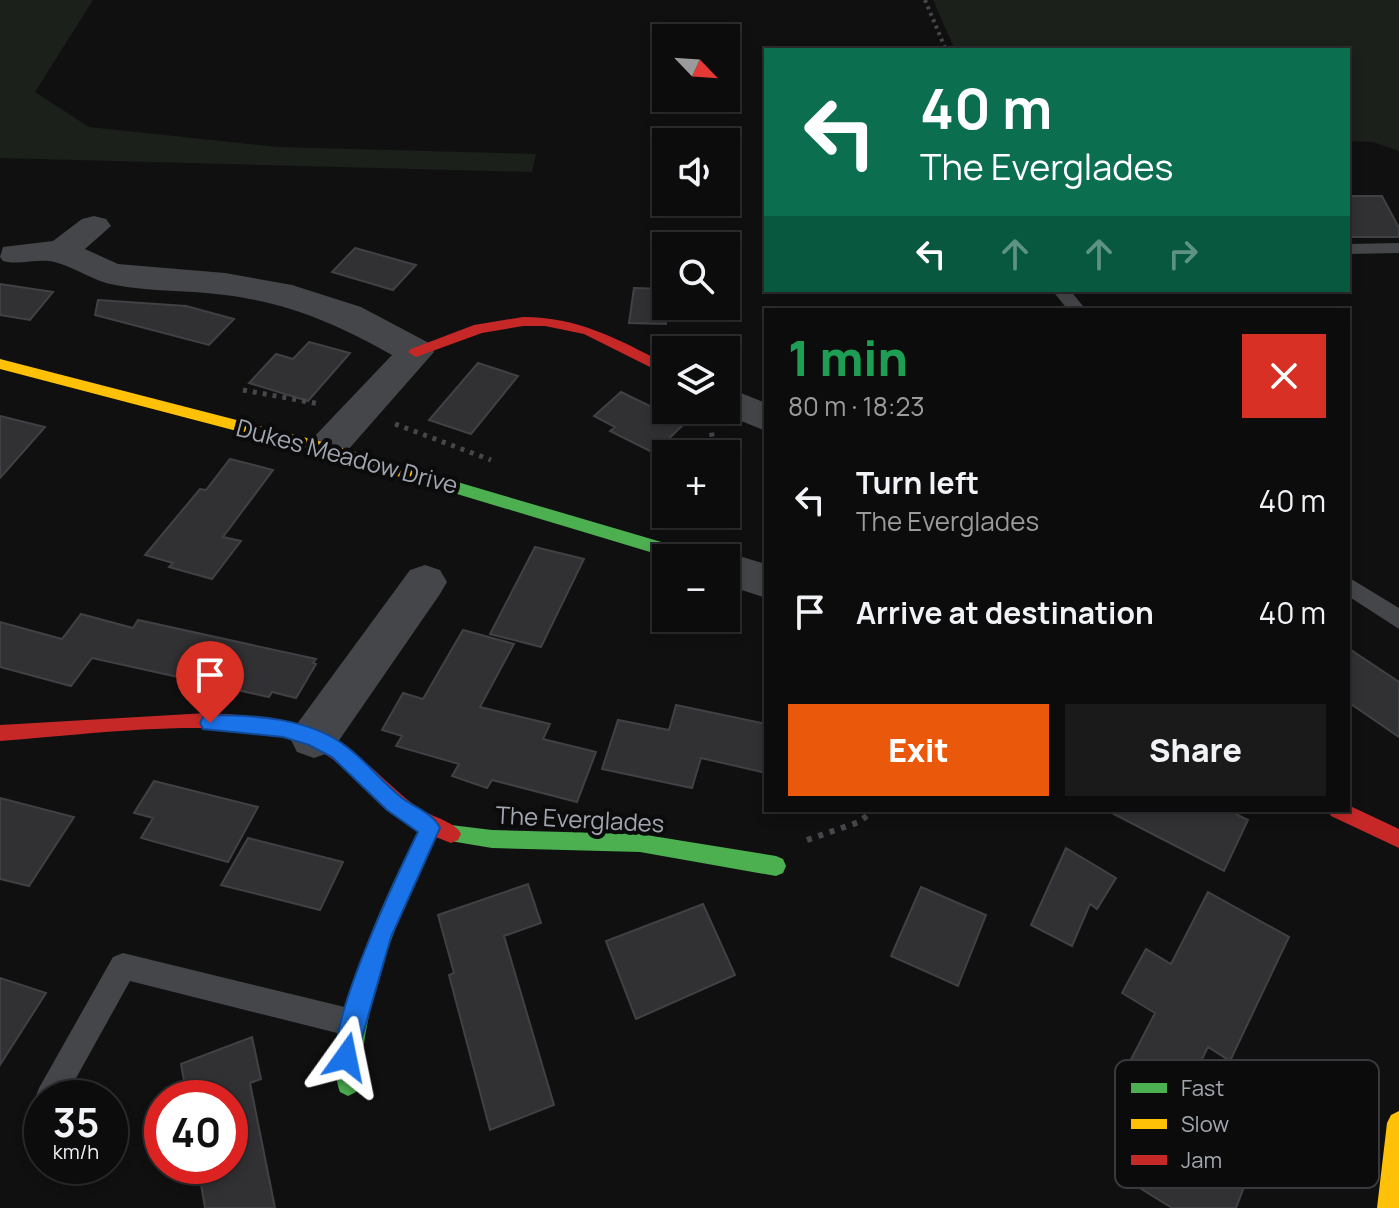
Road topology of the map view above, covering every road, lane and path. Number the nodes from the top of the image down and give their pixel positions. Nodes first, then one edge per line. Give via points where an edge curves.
1 (925, 0) edge
2 (945, 48) edge
3 (94, 226) dead end
4 (1399, 248) edge
5 (1350, 249) edge
6 (62, 251) junction
7 (7, 254) edge
8 (1063, 292) edge
9 (1075, 308) edge
10 (416, 352) junction
11 (652, 363) edge
12 (1, 365) edge
13 (740, 406) edge
14 (359, 412) junction
15 (764, 417) edge
16 (326, 449) junction
17 (496, 462) dead end
18 (641, 506) dead end
19 (652, 510) edge
20 (652, 546) edge
21 (740, 573) edge
22 (764, 580) edge
23 (425, 582) dead end
24 (1350, 586) edge
25 (1399, 620) edge
26 (0, 733) edge
27 (314, 738) junction
28 (871, 812) edge
29 (1342, 812) edge
30 (430, 828) junction
31 (1399, 839) edge
32 (776, 866) joint
33 (353, 1023) junction
34 (59, 1080) edge
35 (348, 1084) dead end
36 (1399, 1123) edge
37 (1389, 1208) edge

1 - 2 path
3 - 6 street
4 - 5 lane
6 - 7 street
6 - 10 street via 116,275 255,287 300,298 359,320
8 - 9 lane
10 - 11 street via 488,326 551,321 590,332
10 - 14 street
12 - 16 street, Dukes Meadow Drive
13 - 15 street
14 - 16 street
14 - 17 path
16 - 20 street, Dukes Meadow Drive
18 - 19 path
21 - 22 street
23 - 27 street
24 - 25 lane
26 - 27 street, The Everglades via 247,723
27 - 30 street, The Everglades via 339,751 395,804
28 - 32 path via 851,826 803,841
29 - 31 street
30 - 32 street, The Everglades via 480,838 622,841
30 - 33 street via 394,899
33 - 34 lane via 123,966
33 - 35 street via 346,1057
36 - 37 street

